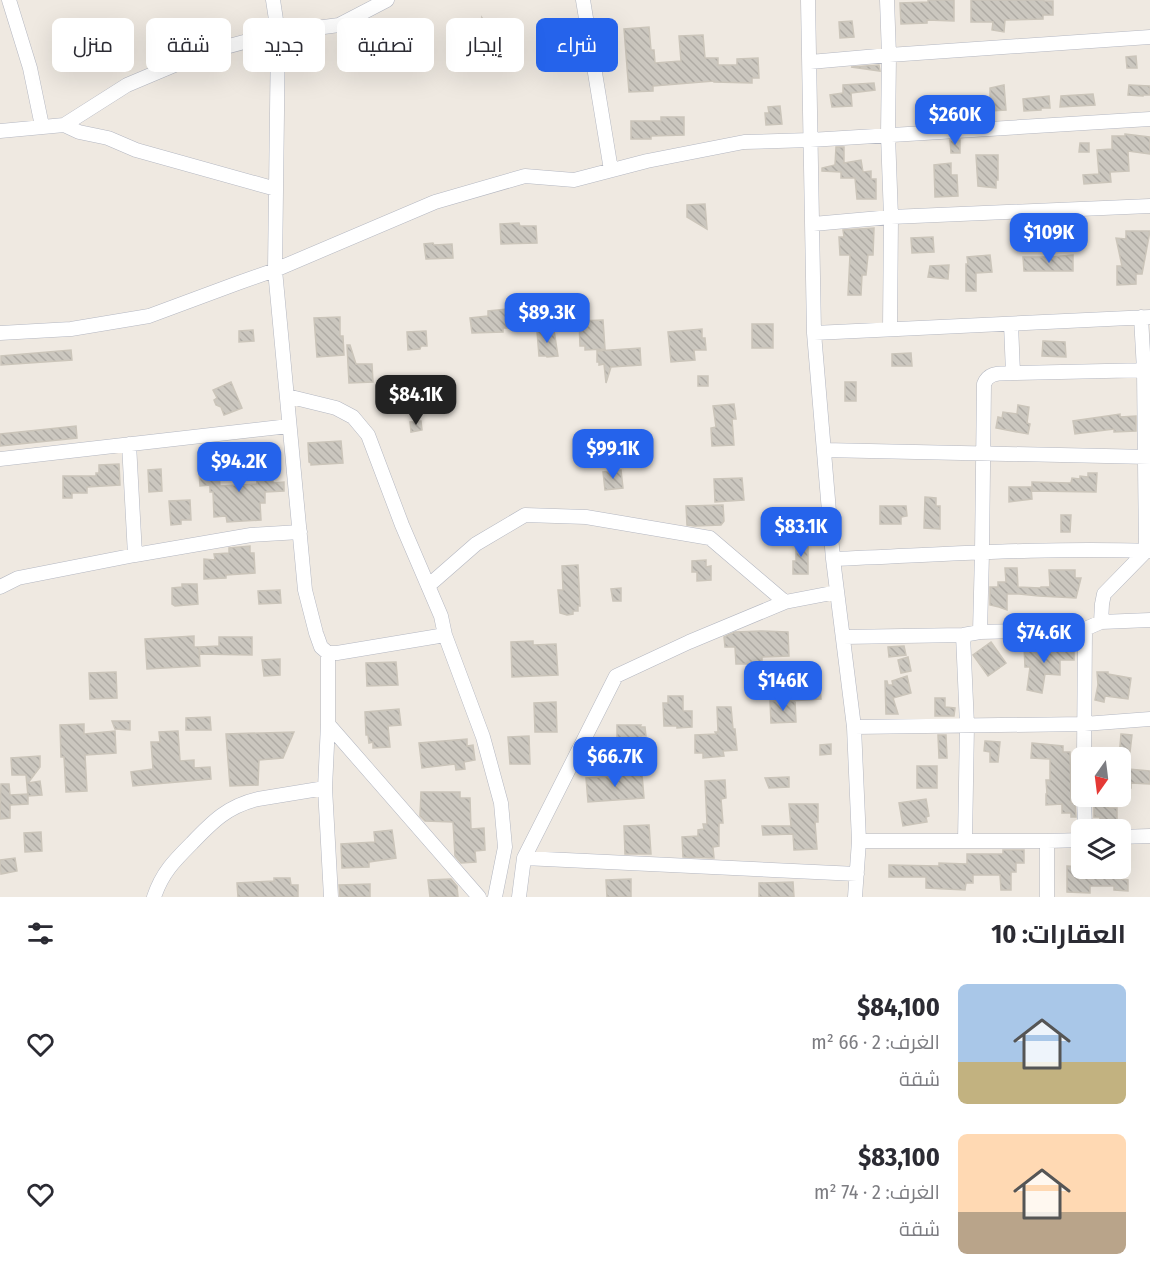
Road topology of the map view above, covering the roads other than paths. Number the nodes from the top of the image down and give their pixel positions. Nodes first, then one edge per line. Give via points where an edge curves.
1 (9, 0) edge
2 (273, 0) edge
3 (387, 0) edge
4 (583, 0) edge
5 (808, 0) edge
6 (887, 0) edge
7 (276, 18) edge
8 (325, 27) edge
9 (1150, 37) edge
10 (243, 42) edge
11 (889, 55) junction
12 (810, 63) junction
13 (278, 72) edge
14 (1150, 119) edge
15 (64, 125) junction
16 (42, 126) junction
17 (0, 131) edge
18 (888, 135) junction
19 (810, 140) junction
20 (611, 170) junction
21 (276, 189) junction
22 (1150, 206) edge
23 (891, 217) junction
24 (813, 224) junction
25 (275, 270) junction
26 (1146, 317) edge
27 (1011, 324) junction
28 (890, 329) junction
29 (0, 333) edge
30 (814, 333) junction
31 (1147, 370) edge
32 (1013, 373) junction
33 (286, 396) junction
34 (289, 426) junction
35 (129, 444) junction
36 (824, 450) junction
37 (982, 454) junction
38 (1147, 457) edge
39 (0, 459) edge
40 (300, 532) junction
41 (1148, 551) edge
42 (982, 553) junction
43 (135, 555) junction
44 (832, 559) junction
45 (428, 586) junction
46 (0, 587) edge
47 (837, 592) junction
48 (785, 602) junction
49 (1150, 620) edge
50 (1101, 622) junction
51 (1085, 629) junction
52 (980, 632) junction
53 (445, 635) junction
54 (963, 635) junction
55 (843, 637) junction
56 (328, 653) junction
57 (1150, 719) edge
58 (328, 724) junction
59 (1084, 724) junction
60 (967, 725) junction
61 (854, 727) junction
62 (1084, 747) edge
63 (325, 788) junction
64 (1150, 836) edge
65 (1131, 837) edge
66 (859, 840) junction
67 (1071, 840) edge
68 (965, 841) junction
69 (1047, 841) junction
70 (524, 858) junction
71 (857, 874) junction
72 (154, 897) edge
73 (331, 897) edge
74 (479, 897) edge
75 (495, 897) edge
76 (519, 897) edge
77 (855, 897) edge
78 (1047, 897) edge

1 - 16 street via 30,68
2 - 7 street
3 - 8 street via 339,25
4 - 20 street
5 - 12 street
6 - 11 street
9 - 11 street
10 - 15 street via 203,53 127,85
11 - 12 street
11 - 18 street
12 - 19 street
13 - 21 street
14 - 18 street
15 - 16 street
15 - 21 street via 136,150
16 - 17 street
18 - 19 street
18 - 23 street
19 - 20 street via 744,142
19 - 24 street
20 - 25 street via 574,180 525,176 435,202
21 - 25 street
22 - 23 street
23 - 24 street
23 - 28 street
24 - 30 street
25 - 29 street via 149,316 71,329
25 - 33 street
26 - 27 street
26 - 31 street
27 - 28 street
27 - 32 street
28 - 30 street
30 - 36 street
31 - 32 street
31 - 38 street
32 - 37 street via 991,374 986,378
33 - 34 street
33 - 45 street via 336,408 353,417 368,435
34 - 35 street
34 - 40 street
35 - 39 street
35 - 43 street
36 - 37 street
36 - 44 street
37 - 38 street
37 - 42 street
38 - 41 street
40 - 43 street via 251,535
40 - 56 street via 305,590 321,647
41 - 42 street
41 - 50 street via 1104,594
42 - 44 street
42 - 52 street
43 - 46 street via 18,578
44 - 47 street
45 - 48 street via 476,544 525,515 586,517 710,538
45 - 53 street
47 - 48 street
47 - 55 street
48 - 70 street via 616,676
49 - 50 street
50 - 51 street
51 - 52 street
51 - 59 street
52 - 54 street
53 - 56 street
53 - 75 street via 483,736 501,803 505,847
54 - 55 street
54 - 60 street
55 - 61 street
56 - 58 street
57 - 59 street
58 - 63 street
58 - 74 street
59 - 60 street
59 - 62 street
60 - 61 street
60 - 68 street
61 - 66 street
63 - 72 street via 248,801 220,815 171,864
63 - 73 street
64 - 65 street
66 - 68 street
66 - 71 street
67 - 69 street
68 - 69 street
69 - 78 street
70 - 71 street
70 - 76 street
71 - 77 street

